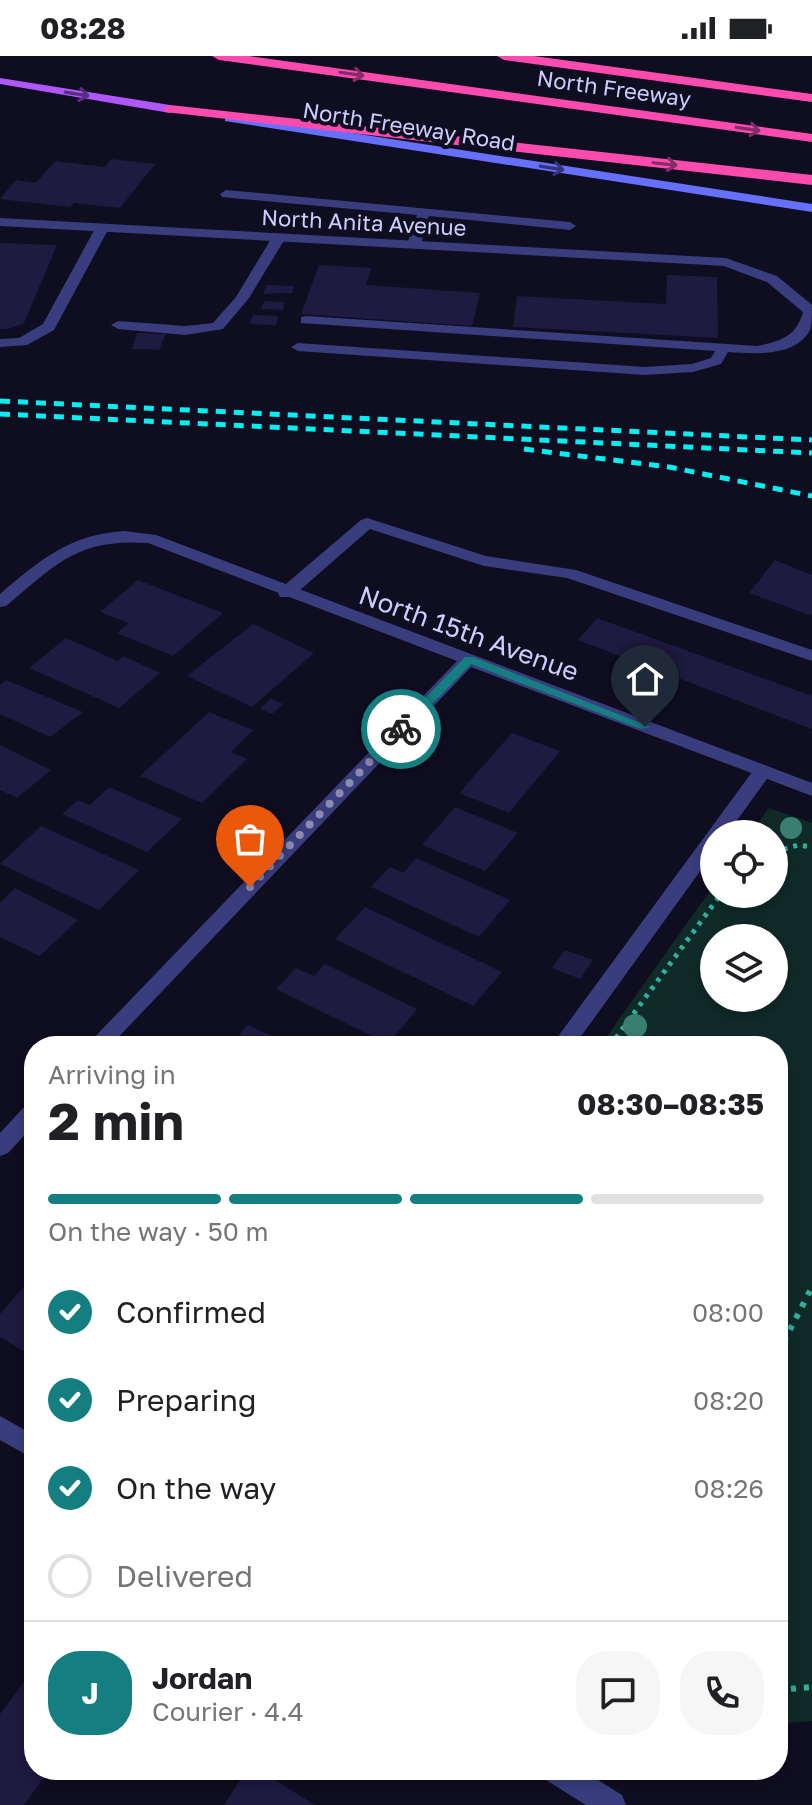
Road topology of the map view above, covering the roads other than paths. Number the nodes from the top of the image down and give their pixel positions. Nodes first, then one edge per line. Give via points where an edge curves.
1 (219, 56) edge
2 (504, 56) edge
3 (0, 81) edge
4 (812, 98) edge
5 (170, 109) junction
6 (812, 138) edge
7 (812, 180) edge
8 (226, 194) dead end
9 (812, 208) edge
10 (424, 212) junction
11 (0, 222) edge
12 (570, 226) dead end
13 (102, 228) junction
14 (279, 237) junction
15 (414, 244) junction
16 (306, 320) dead end
17 (118, 325) dead end
18 (0, 343) edge
19 (298, 347) dead end
20 (724, 348) junction
21 (286, 593) junction
22 (0, 602) edge
23 (812, 656) edge
24 (469, 659) junction
25 (762, 772) junction
26 (812, 790) edge
27 (727, 820) edge
28 (700, 857) edge
29 (107, 1036) edge
30 (569, 1036) edge
31 (24, 1122) edge
32 (0, 1147) edge
33 (0, 1427) edge
34 (24, 1442) edge
35 (572, 1780) edge
36 (612, 1805) edge

1 -> 6 highway, North Freeway
2 - 4 highway, North Freeway
3 -> 5 main road, North Freeway Road
5 -> 7 highway
5 -> 9 main road, North Freeway Road
8 - 10 street
10 - 12 street
10 - 15 street
11 - 13 street, North Anita Avenue
13 - 14 street, North Anita Avenue
13 - 18 street via 49,327 22,342
14 - 15 street, North Anita Avenue
14 - 17 street via 217,327
15 - 20 street, North Anita Avenue via 726,262 788,287 810,311 806,329 790,343 757,350
16 - 20 street
19 - 20 street via 645,371 693,368 716,361
21 - 22 street, North 15th Avenue via 150,538 107,535 69,548
21 - 23 street via 367,523 484,561 570,573
21 - 24 street, North 15th Avenue
24 - 25 street, North 15th Avenue
24 - 29 street
25 - 26 street, North 15th Avenue
25 - 27 street
28 - 30 street
31 - 32 street
33 - 34 street
35 - 36 street

